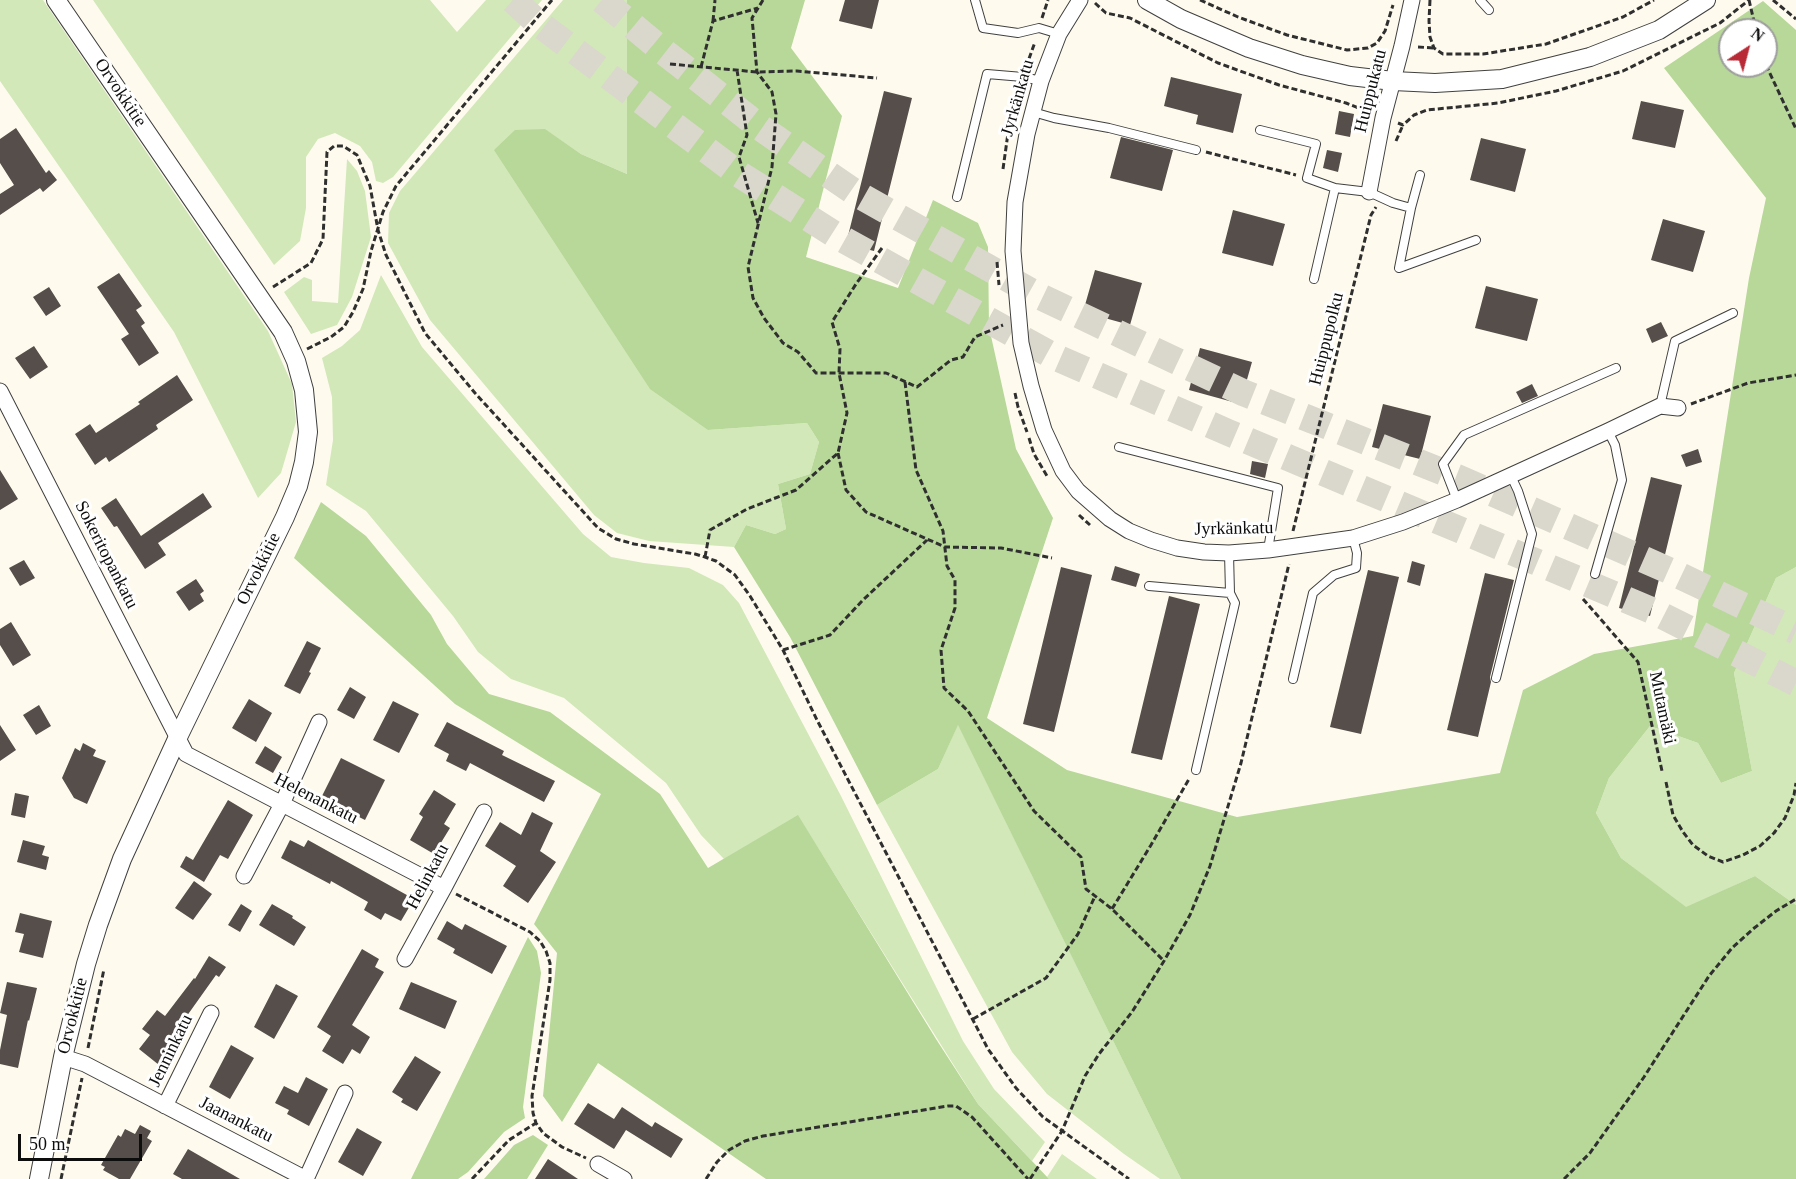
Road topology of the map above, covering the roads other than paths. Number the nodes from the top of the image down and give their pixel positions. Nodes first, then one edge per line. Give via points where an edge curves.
1 (56, 0) edge
2 (975, 0) edge
3 (1080, 0) edge
4 (1147, 0) edge
5 (1412, 0) edge
6 (1480, 0) edge
7 (1706, 0) edge
8 (1489, 10) dead end
9 (1059, 34) junction
10 (1041, 81) junction
11 (1393, 81) junction
12 (1033, 112) junction
13 (1260, 129) dead end
14 (1196, 150) road end
15 (1420, 175) dead end
16 (1335, 188) junction
17 (1375, 195) junction
18 (957, 197) dead end
19 (1411, 208) junction
20 (1476, 240) dead end
21 (1314, 279) dead end
22 (1733, 313) dead end
23 (1616, 368) dead end
24 (0, 391) edge
25 (1660, 406) junction
26 (1678, 408) road end
27 (1608, 431) junction
28 (1119, 447) dead end
29 (1511, 476) junction
30 (1457, 500) junction
31 (1353, 538) junction
32 (1268, 550) junction
33 (1229, 553) junction
34 (1595, 574) dead end
35 (1149, 586) dead end
36 (1230, 593) junction
37 (1496, 678) dead end
38 (1293, 679) dead end
39 (319, 722) dead end
40 (178, 736) junction
41 (1196, 770) road end
42 (282, 804) junction
43 (484, 812) dead end
44 (244, 876) dead end
45 (444, 888) junction
46 (405, 959) dead end
47 (211, 1013) dead end
48 (63, 1057) junction
49 (345, 1093) dead end
50 (165, 1106) junction
51 (598, 1164) road end
52 (39, 1179) edge
53 (624, 1179) edge

1 - 40 street, Orvokkitie via 283,332 304,390 308,432 298,486
2 - 9 lane via 983,28 1018,33 1039,28
3 - 9 street, Jyrkänkatu
4 - 11 street via 1249,48 1350,76
5 - 11 street, Huippukatu
6 - 8 lane
7 - 11 street via 1659,30 1590,57 1502,79
9 - 10 street, Jyrkänkatu
10 - 12 street, Jyrkänkatu
10 - 18 lane via 987,74
11 - 17 street, Huippukatu via 1383,117
12 - 14 lane
12 - 33 street, Jyrkänkatu via 1016,202 1013,251 1022,343 1044,430 1063,471 1078,491 1110,519 1129,531 1177,548
13 - 16 lane via 1316,144 1307,178
15 - 19 lane
16 - 17 lane
16 - 21 lane
17 - 19 lane
19 - 20 lane via 1399,268
22 - 25 lane via 1675,341
23 - 30 lane via 1464,435 1443,464
24 - 40 street, Sokeritopankatu
25 - 26 street
25 - 27 street, Jyrkänkatu
27 - 29 street, Jyrkänkatu
27 - 34 lane via 1622,480
28 - 32 lane via 1278,488
29 - 30 street, Jyrkänkatu
29 - 37 lane via 1532,534
30 - 31 street, Jyrkänkatu
31 - 32 street, Jyrkänkatu
31 - 38 lane via 1356,568 1334,575 1313,593
32 - 33 street, Jyrkänkatu
33 - 36 lane
35 - 36 lane
36 - 41 lane via 1235,603
39 - 42 street
40 - 42 street, Helenankatu via 186,754
40 - 48 street, Orvokkitie via 122,859 98,925
42 - 44 street
42 - 45 street, Helenankatu
43 - 45 street, Helinkatu
45 - 46 street, Helinkatu
47 - 50 street, Jenninkatu
48 - 50 street, Jaanankatu
48 - 52 street, Orvokkitie
49 - 50 street, Jaanankatu via 306,1179
51 - 53 street

